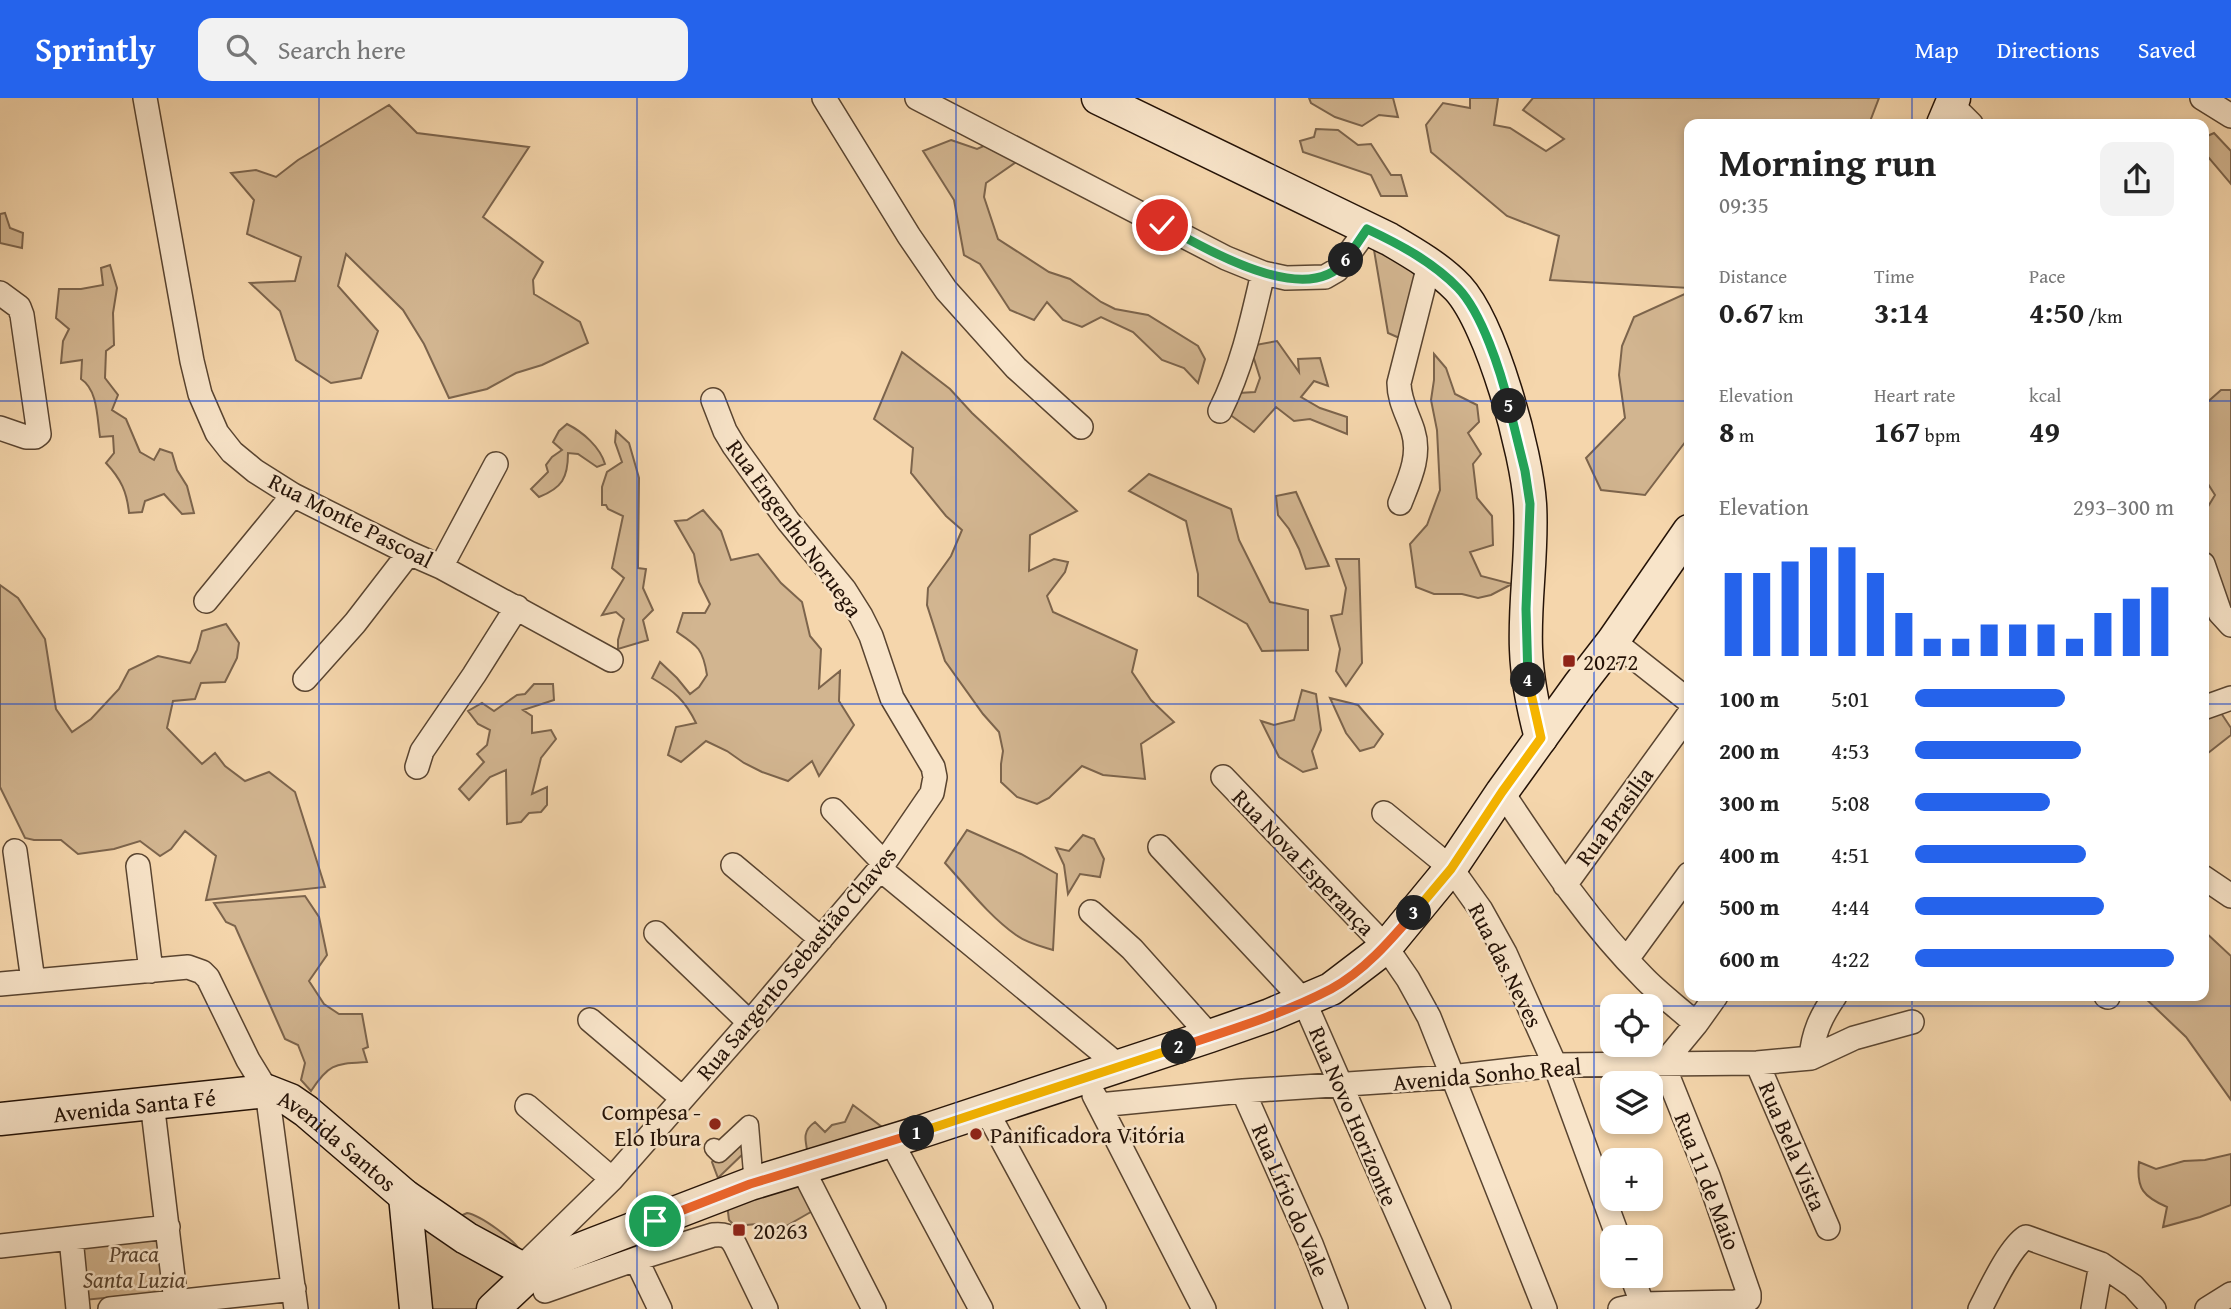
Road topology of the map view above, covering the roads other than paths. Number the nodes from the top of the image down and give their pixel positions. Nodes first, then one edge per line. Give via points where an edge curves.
1 (145, 98) edge
2 (824, 98) edge
3 (918, 98) edge
4 (1098, 98) edge
5 (2202, 98) edge
6 (2231, 116) edge
7 (1367, 229) junction
8 (1429, 265) junction
9 (1263, 273) junction
10 (0, 293) edge
11 (713, 400) dead end
12 (1220, 411) dead end
13 (1081, 427) dead end
14 (0, 428) edge
15 (496, 464) dead end
16 (293, 495) junction
17 (1400, 503) dead end
18 (1684, 538) edge
19 (409, 553) junction
20 (441, 567) junction
21 (2209, 581) edge
22 (206, 601) dead end
23 (517, 607) junction
24 (2231, 625) edge
25 (1613, 641) junction
26 (611, 660) dead end
27 (305, 679) dead end
28 (1684, 697) edge
29 (2231, 698) edge
30 (2209, 706) edge
31 (1684, 720) edge
32 (1541, 738) junction
33 (417, 767) dead end
34 (933, 768) joint
35 (1223, 777) dead end
36 (1502, 792) junction
37 (834, 810) dead end
38 (1384, 813) dead end
39 (1160, 847) dead end
40 (15, 851) dead end
41 (733, 865) dead end
42 (138, 866) dead end
43 (882, 866) junction
44 (1451, 869) junction
45 (1684, 881) edge
46 (2209, 881) edge
47 (1565, 886) junction
48 (2231, 896) edge
49 (1091, 912) dead end
50 (656, 933) dead end
51 (821, 939) junction
52 (1386, 947) junction
53 (1627, 959) junction
54 (151, 971) junction
55 (33, 981) junction
56 (0, 984) edge
57 (1304, 1001) junction
58 (1712, 1001) edge
59 (1832, 1001) edge
60 (590, 1020) dead end
61 (748, 1022) junction
62 (1912, 1022) dead end
63 (1696, 1024) junction
64 (1210, 1036) junction
65 (1811, 1058) junction
66 (1757, 1063) junction
67 (1663, 1064) junction
68 (1555, 1065) junction
69 (1119, 1066) junction
70 (1084, 1077) junction
71 (1451, 1077) junction
72 (1340, 1086) junction
73 (267, 1091) junction
74 (1243, 1091) junction
75 (682, 1098) junction
76 (152, 1102) junction
77 (1099, 1105) junction
78 (527, 1106) dead end
79 (986, 1110) junction
80 (0, 1119) edge
81 (891, 1141) junction
82 (714, 1148) dead end
83 (802, 1168) junction
84 (753, 1173) dead end
85 (611, 1179) junction
86 (405, 1196) junction
87 (1614, 1225) edge
88 (168, 1227) junction
89 (1828, 1228) dead end
90 (71, 1238) junction
91 (0, 1246) edge
92 (636, 1259) junction
93 (2101, 1264) junction
94 (538, 1286) edge
95 (1636, 1288) edge
96 (2231, 1294) edge
97 (295, 1299) edge
98 (176, 1302) junction
99 (1643, 1306) edge
100 (78, 1309) edge
101 (110, 1309) edge
102 (416, 1309) edge
103 (493, 1309) edge
104 (660, 1309) edge
105 (766, 1309) edge
106 (874, 1309) edge
107 (981, 1309) edge
108 (1094, 1309) edge
109 (1204, 1309) edge
110 (1336, 1309) edge
111 (1439, 1309) edge
112 (1545, 1309) edge
113 (1620, 1309) edge
114 (1980, 1309) edge
115 (2093, 1309) edge
116 (2154, 1309) edge
117 (2207, 1309) edge

1 - 16 street, Rua Monte Pascoal via 200,394 217,433 232,452
2 - 13 street via 946,290 1016,368
3 - 9 street
4 - 7 main road
5 - 6 street
7 - 8 main road
7 - 9 street via 1338,270 1325,277 1296,279
8 - 17 street via 1399,383 1415,446 1412,472
8 - 32 main road via 1459,289 1481,326 1504,385 1525,471 1530,504 1526,649 1529,690
9 - 12 street via 1249,337
10 - 14 street via 19,307 22,315 39,434 26,437
11 - 34 street, Rua Engenho Noruega via 734,446 861,616 891,698
15 - 20 street
16 - 19 street, Rua Monte Pascoal
16 - 22 street
18 - 25 main road
19 - 20 street, Rua Monte Pascoal
19 - 27 street
20 - 23 street, Rua Monte Pascoal
21 - 24 street via 2222,617
23 - 26 street, Rua Monte Pascoal
23 - 33 street via 422,751
25 - 28 street
25 - 32 main road
29 - 30 street
31 - 47 street, Rua Brasilia
32 - 36 main road
34 - 43 street, Rua Sargento Sebastião Chaves via 932,793
35 - 52 street, Rua Nova Esperança
36 - 44 main road
36 - 47 street
37 - 43 street
38 - 44 street, Rua das Neves
39 - 57 street, Rua Novo Horizonte
40 - 55 street
41 - 51 street
42 - 54 street
43 - 51 street, Rua Sargento Sebastião Chaves
43 - 69 street
44 - 52 main road
44 - 68 street, Rua das Neves via 1505,953
45 - 53 street
46 - 48 street
47 - 53 street
49 - 64 street via 1132,949
50 - 61 street
51 - 61 street, Rua Sargento Sebastião Chaves
52 - 57 main road via 1331,989
52 - 71 street, Rua Nova Esperança via 1429,1017
53 - 63 street
54 - 55 street
54 - 73 street via 188,967 208,978
55 - 56 street
57 - 64 main road
57 - 72 street, Rua Novo Horizonte
58 - 63 street
59 - 65 street via 1812,1039
60 - 75 street
61 - 75 street, Rua Sargento Sebastião Chaves
62 - 65 street, Avenida Sonho Real via 1854,1038
63 - 67 street
64 - 69 main road
65 - 66 street, Avenida Sonho Real
66 - 67 street, Avenida Sonho Real
66 - 89 street, Rua Bela Vista
67 - 68 street, Avenida Sonho Real
67 - 99 street, Rua 11 de Maio via 1708,1176 1749,1299
68 - 71 street, Avenida Sonho Real
68 - 87 street, Rua das Neves
69 - 70 main road
70 - 77 street
70 - 79 main road
71 - 72 street, Avenida Sonho Real
71 - 112 street, Rua Nova Esperança
72 - 74 street, Avenida Sonho Real
72 - 111 street, Rua Novo Horizonte
73 - 76 main road, Avenida Santa Fé
73 - 86 main road, Avenida Santos via 306,1111
73 - 97 street
74 - 77 street, Avenida Sonho Real
74 - 110 street, Rua Lírio do Vale
75 - 85 street, Rua Sargento Sebastião Chaves
76 - 80 main road, Avenida Santa Fé
76 - 88 street
77 - 109 street
78 - 85 street
79 - 81 main road
79 - 108 street
81 - 83 main road
81 - 107 street
82 - 84 street via 719,1153 749,1125
83 - 94 main road via 566,1255
83 - 106 street
85 - 94 street, Rua Sargento Sebastião Chaves via 564,1228
86 - 94 main road, Avenida Santos
86 - 102 main road, Avenida Santos
88 - 90 street
88 - 98 street
90 - 91 street
90 - 100 street
92 - 94 street
92 - 104 street
92 - 105 street via 724,1235 735,1245
93 - 114 street via 2026,1237
93 - 115 street
93 - 116 street via 2133,1286
94 - 103 main road
95 - 99 street
96 - 117 street
97 - 98 street
98 - 101 street
99 - 113 street

